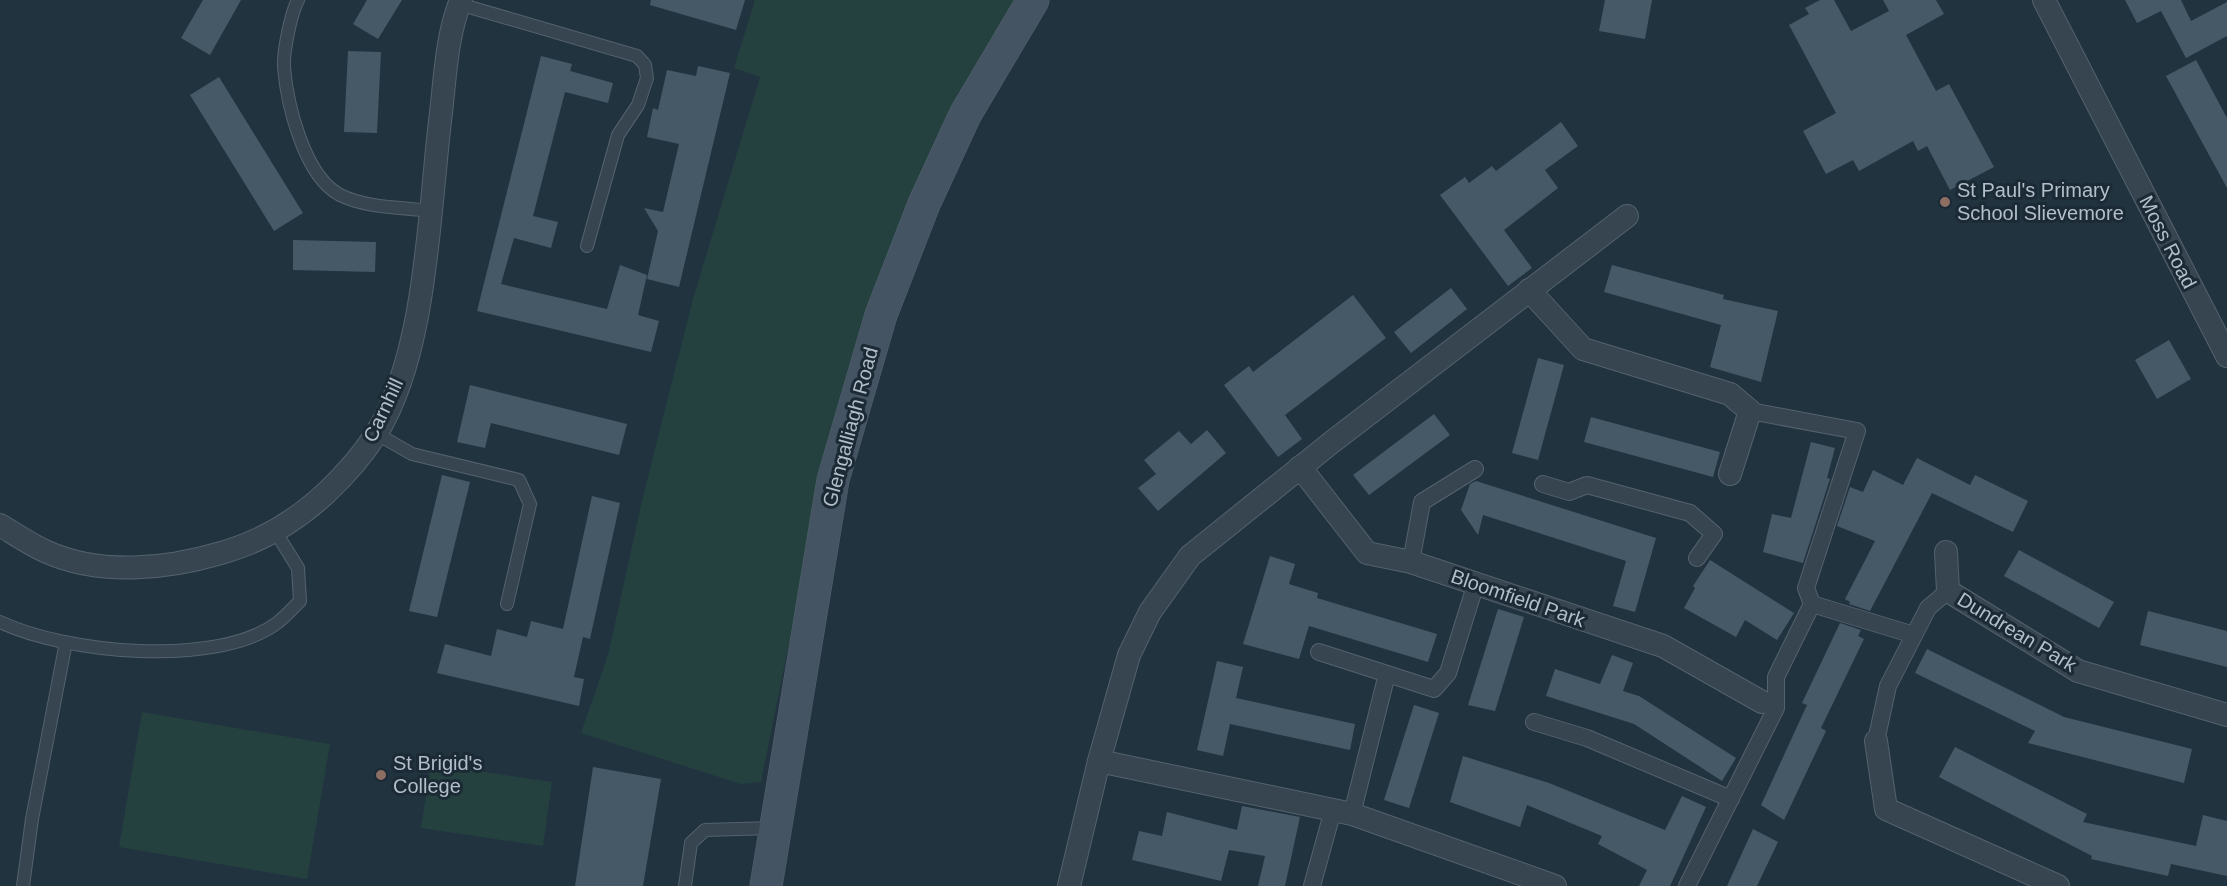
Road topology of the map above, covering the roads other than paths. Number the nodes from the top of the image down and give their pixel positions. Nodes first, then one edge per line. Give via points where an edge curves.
1 (298, 0) edge
2 (1033, 0) edge
3 (2043, 0) edge
4 (460, 2) edge
5 (430, 211) junction
6 (1627, 216) dead end
7 (587, 246) dead end
8 (1529, 290) junction
9 (2227, 356) edge
10 (1750, 411) junction
11 (376, 434) junction
12 (1300, 467) junction
13 (1475, 469) dead end
14 (1730, 474) dead end
15 (1543, 484) dead end
16 (0, 525) edge
17 (274, 531) junction
18 (1946, 552) dead end
19 (1697, 558) dead end
20 (1411, 562) junction
21 (1476, 583) junction
22 (1948, 591) junction
23 (507, 604) dead end
24 (1812, 604) junction
25 (0, 622) edge
26 (1914, 635) junction
27 (66, 642) junction
28 (1319, 652) dead end
29 (1387, 674) junction
30 (1769, 705) junction
31 (2227, 715) edge
32 (1534, 722) dead end
33 (1876, 741) joint
34 (1099, 761) junction
35 (1731, 799) junction
36 (1343, 812) junction
37 (775, 828) junction
38 (1523, 880) edge
39 (23, 886) edge
40 (685, 886) edge
41 (766, 886) edge
42 (1069, 886) edge
43 (1312, 886) edge
44 (1555, 886) edge
45 (1687, 886) edge
46 (2058, 886) edge

1 - 5 lane via 284,65 289,102 304,150 337,194 362,202
2 - 37 main road, Glengalliagh Road via 965,115 924,204 881,315 833,480
3 - 9 street, Moss Road
4 - 5 street, Carnhill via 448,56
4 - 7 lane via 637,56 645,65 647,78 638,105 618,135
5 - 11 street, Carnhill via 421,296 409,348 396,392
6 - 8 street
8 - 10 street via 1583,349 1730,394
8 - 12 street
10 - 14 street
10 - 24 street via 1857,431 1806,588
11 - 17 street, Carnhill via 347,473 310,508
11 - 23 lane via 412,453 519,480 530,504
12 - 20 street, Bloomfield Park via 1367,553
12 - 34 street via 1190,556 1173,577 1129,655
13 - 20 street via 1422,502
15 - 19 street via 1569,492 1587,485 1690,513 1714,534
16 - 17 street, Carnhill via 47,552 79,562 137,567 190,562 240,548
17 - 27 lane via 298,568 300,601 276,624 234,642 162,652 105,650
18 - 22 street, Dundrean Park
20 - 21 street, Bloomfield Park
21 - 29 street via 1448,673 1434,689
21 - 30 street, Bloomfield Park via 1663,646
22 - 26 street via 1928,608
22 - 31 street, Dundrean Park via 2078,671
24 - 26 street
24 - 30 street via 1776,677
25 - 27 lane
26 - 33 street via 1888,686
27 - 39 lane
28 - 29 street
29 - 36 street
30 - 35 street
32 - 35 street via 1587,738
33 - 46 street via 1886,809
34 - 36 street
34 - 42 street
35 - 45 street
36 - 38 street
36 - 43 street
37 - 40 lane via 705,830 691,843
37 - 41 main road, Glengalliagh Road
38 - 44 street

